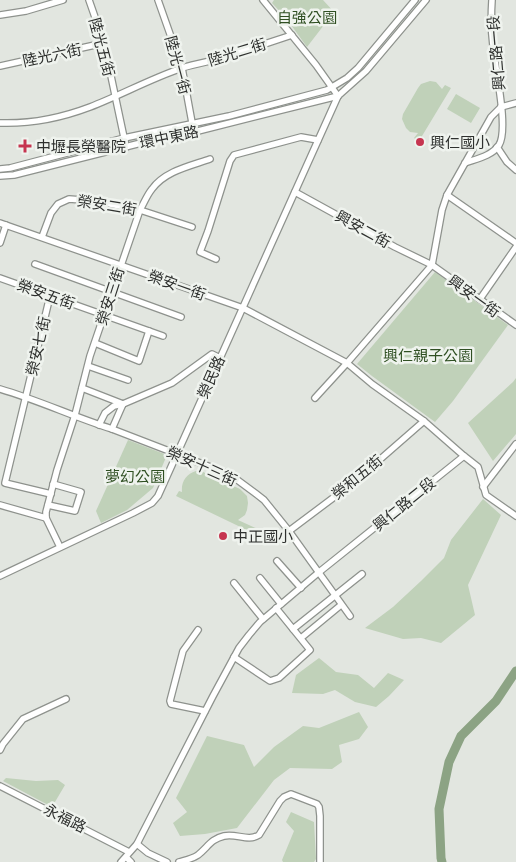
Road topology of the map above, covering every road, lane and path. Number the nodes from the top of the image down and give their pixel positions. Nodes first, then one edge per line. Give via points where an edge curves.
1 (63, 0) edge
2 (88, 0) edge
3 (158, 0) edge
4 (263, 0) edge
5 (415, 0) edge
6 (426, 0) edge
7 (492, 0) edge
8 (0, 15) edge
9 (292, 35) junction
10 (104, 43) junction
11 (0, 66) edge
12 (182, 68) junction
13 (333, 87) junction
14 (115, 95) junction
15 (338, 96) junction
16 (516, 103) edge
17 (501, 107) junction
18 (0, 123) edge
19 (192, 124) junction
20 (194, 132) junction
21 (124, 138) junction
22 (318, 140) junction
23 (126, 147) junction
24 (497, 147) junction
25 (210, 159) dead end
26 (465, 163) junction
27 (0, 168) edge
28 (516, 170) edge
29 (0, 176) edge
30 (295, 192) junction
31 (446, 195) junction
32 (140, 210) junction
33 (3, 224) edge
34 (192, 226) dead end
35 (42, 237) junction
36 (0, 243) edge
37 (516, 243) edge
38 (516, 247) edge
39 (216, 258) dead end
40 (35, 264) dead end
41 (120, 264) junction
42 (432, 266) junction
43 (0, 278) edge
44 (112, 291) junction
45 (50, 296) junction
46 (480, 299) junction
47 (243, 308) junction
48 (104, 315) junction
49 (181, 317) dead end
50 (516, 325) edge
51 (149, 331) junction
52 (163, 336) dead end
53 (95, 343) junction
54 (220, 358) junction
55 (347, 363) junction
56 (88, 366) junction
57 (128, 380) dead end
58 (0, 388) edge
59 (82, 388) junction
60 (26, 397) junction
61 (315, 398) dead end
62 (124, 404) junction
63 (75, 415) junction
64 (424, 421) junction
65 (99, 425) junction
66 (112, 429) junction
67 (516, 444) edge
68 (176, 454) junction
69 (464, 456) junction
70 (53, 484) junction
71 (484, 487) junction
72 (51, 494) junction
73 (0, 505) edge
74 (48, 505) junction
75 (516, 516) edge
76 (46, 518) junction
77 (289, 531) junction
78 (60, 547) junction
79 (277, 560) dead end
80 (318, 573) junction
81 (362, 574) dead end
82 (0, 576) edge
83 (260, 578) dead end
84 (234, 583) dead end
85 (301, 588) junction
86 (334, 596) junction
87 (342, 605) junction
88 (279, 606) junction
89 (350, 616) dead end
90 (263, 619) junction
91 (293, 629) junction
92 (198, 630) dead end
93 (300, 638) junction
94 (234, 657) junction
95 (66, 699) dead end
96 (205, 711) junction
97 (0, 750) edge
98 (0, 786) edge
99 (137, 844) junction
100 (129, 852) junction
101 (128, 861) edge
102 (121, 862) edge
103 (167, 862) edge
104 (179, 862) edge
105 (320, 862) edge

1 - 8 street
2 - 10 street, 陸光五街
3 - 12 street, 陸光一街
4 - 9 street
5 - 13 street via 358,68
6 - 15 street, 榮民路 via 366,71
7 - 17 street, 興仁路一段 via 491,26
9 - 12 street, 陸光二街
9 - 13 street
10 - 11 street, 陸光六街
10 - 14 street, 陸光五街
12 - 14 street, 陸光二街
12 - 19 street, 陸光一街
13 - 15 street
13 - 19 street, 環中東路
14 - 18 street, 陸光二街 via 90,107 46,120
14 - 21 street, 陸光五街
15 - 20 street, 環中東路
15 - 22 street, 榮民路
16 - 17 street
17 - 24 street via 502,138
17 - 26 street via 491,117
19 - 20 street, 陸光一街
19 - 21 street, 環中東路
20 - 23 street, 環中東路
21 - 23 street, 陸光五街
21 - 27 street, 環中東路
22 - 30 street, 榮民路
22 - 39 street via 301,137 234,155 200,252
23 - 29 street, 環中東路
24 - 26 street
24 - 28 street
25 - 32 street, 榮安三街 via 166,176 152,189
26 - 31 street
30 - 42 street, 興安二街
30 - 47 street, 榮民路
31 - 37 street
31 - 42 street
32 - 34 street, 榮安二街
32 - 35 street, 榮安二街 via 69,199 58,204 51,213
32 - 41 street, 榮安三街
33 - 35 street, 榮安一街
33 - 36 street
35 - 41 street, 榮安一街
38 - 46 street
40 - 44 street
41 - 44 street, 榮安三街
41 - 47 street, 榮安一街
42 - 46 street, 興安一街
42 - 55 street
43 - 45 street, 榮安五街
44 - 48 street, 榮安三街
44 - 49 street
45 - 48 street, 榮安五街
45 - 60 street, 榮安七街
46 - 50 street, 興安一街
47 - 54 street, 榮民路
47 - 55 street, 榮安一街
48 - 51 street, 榮安五街
48 - 53 street, 榮安三街
51 - 52 street, 榮安五街
51 - 53 street via 139,361
53 - 56 street, 榮安三街
54 - 62 street via 212,354 172,383
54 - 68 street, 榮民路
55 - 61 street
55 - 64 street
56 - 57 street
56 - 59 street, 榮安三街
58 - 60 street, 榮安十三街
59 - 62 street
59 - 63 street, 榮安三街
60 - 63 street, 榮安十三街
60 - 72 street, 榮安七街 via 5,483
62 - 65 street via 105,413
62 - 66 street
63 - 65 street, 榮安十三街
63 - 70 street, 榮安三街
64 - 69 street
64 - 77 street, 榮和五街 via 353,483
65 - 66 street, 榮安十三街
66 - 68 street, 榮安十三街
67 - 71 street
68 - 77 street, 榮安十三街 via 232,476 264,500
68 - 78 street, 榮民路 via 162,491 152,503
69 - 71 street via 478,467
69 - 80 street, 興仁路二段
70 - 72 street, 榮安三街
70 - 74 street via 81,492 75,512
71 - 75 street via 486,495
72 - 74 street, 榮安三街
73 - 76 street
74 - 76 street, 榮安三街
76 - 78 street
77 - 80 street, 榮安十三街
78 - 82 street, 榮民路
79 - 85 street
80 - 85 street, 興仁路二段
80 - 86 street, 榮安十三街
81 - 86 street
83 - 88 street
84 - 90 street
85 - 88 street, 興仁路二段
86 - 87 street, 榮安十三街
86 - 91 street
87 - 89 street, 榮安十三街
87 - 93 street
88 - 90 street, 興仁路二段
88 - 91 street
90 - 94 street, 興仁路二段
91 - 93 street
92 - 96 street via 183,651 170,702
93 - 94 street via 310,650 279,678 270,681
94 - 96 street, 興仁路二段
95 - 97 street via 23,719
96 - 99 street, 興仁路二段
98 - 100 street, 永福路
99 - 100 street, 興仁路二段
99 - 103 street via 148,854
100 - 101 street
100 - 102 street, 興仁路二段
104 - 105 street via 198,855 213,840 224,836 254,838 260,835 280,801 291,794 319,808

